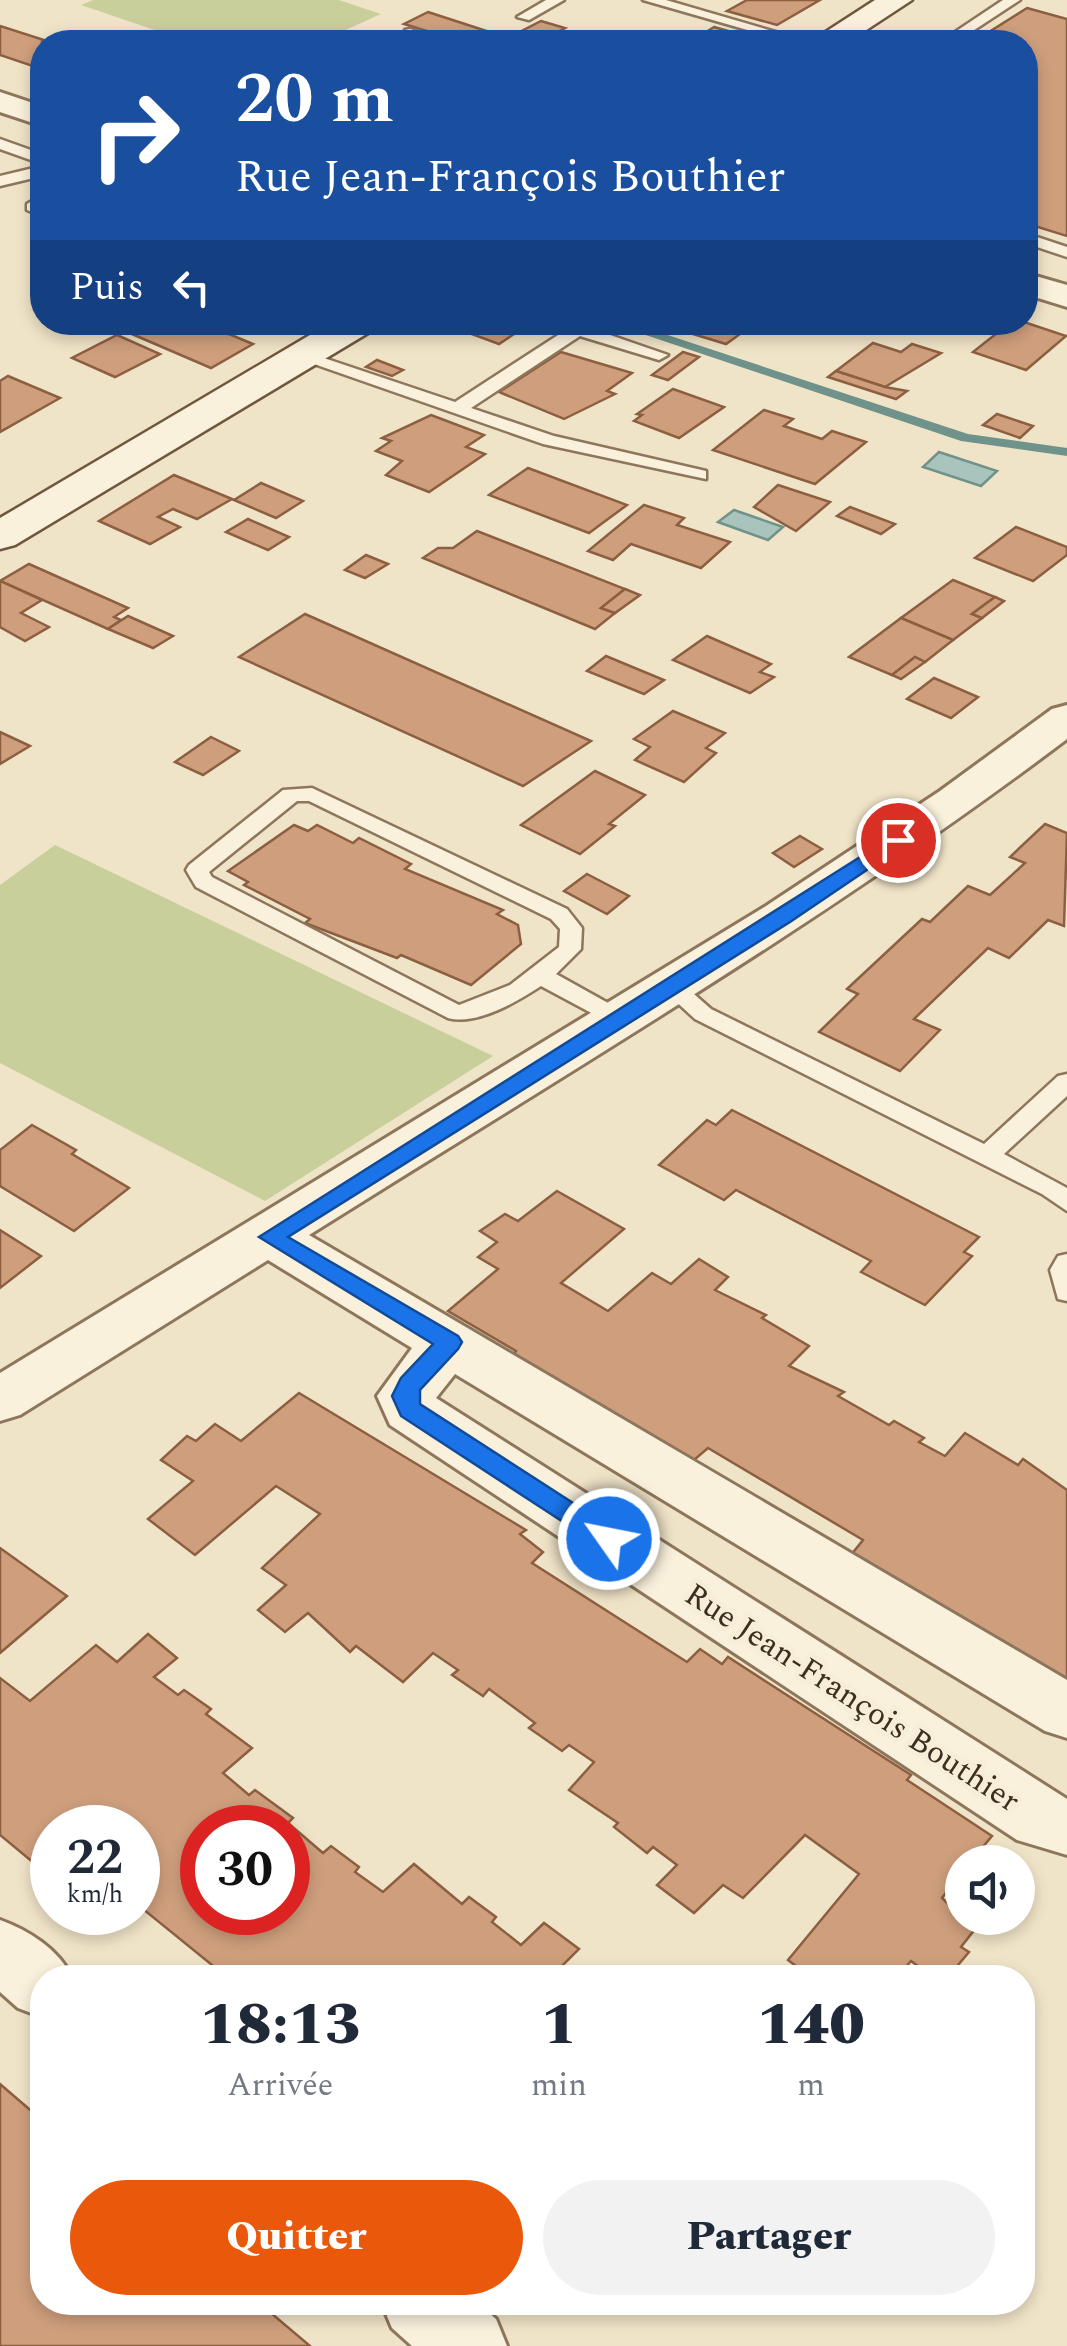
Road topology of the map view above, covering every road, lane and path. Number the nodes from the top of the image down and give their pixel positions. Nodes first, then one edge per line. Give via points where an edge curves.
1 (557, 0) edge
2 (650, 0) edge
3 (897, 0) edge
4 (1013, 0) edge
5 (524, 17) dead end
6 (759, 30) edge
7 (846, 30) edge
8 (966, 30) edge
9 (0, 101) edge
10 (30, 112) edge
11 (0, 144) edge
12 (30, 155) edge
13 (30, 174) edge
14 (0, 181) edge
15 (1038, 242) edge
16 (1067, 252) edge
17 (1038, 287) edge
18 (1067, 296) edge
19 (338, 335) edge
20 (570, 335) edge
21 (594, 335) edge
22 (659, 355) dead end
23 (303, 356) junction
24 (455, 410) junction
25 (699, 475) dead end
26 (3, 531) edge
27 (1067, 718) edge
28 (543, 977) junction
29 (670, 985) junction
30 (618, 1018) junction
31 (1067, 1082) edge
32 (987, 1156) junction
33 (1067, 1202) edge
34 (270, 1237) junction
35 (1067, 1263) edge
36 (1067, 1292) edge
37 (450, 1342) junction
38 (0, 1400) edge
39 (1067, 1712) edge
40 (1067, 1827) edge
41 (0, 1950) edge
42 (30, 1976) edge
43 (433, 2315) edge
44 (470, 2346) edge

1 - 5 lane
2 - 6 lane
3 - 7 main road
4 - 8 lane
9 - 10 street
11 - 12 lane
13 - 14 lane
15 - 16 lane
17 - 18 street
19 - 23 main road
20 - 24 lane
21 - 22 lane
23 - 24 lane
23 - 26 main road
24 - 25 lane
27 - 29 street via 877,854
28 - 28 lane via 570,949 571,928 559,914 312,794 291,795 197,870 204,882 456,1012 482,1008
28 - 30 lane
29 - 30 street
29 - 32 lane via 703,1014
30 - 34 street
31 - 32 lane
32 - 33 lane
34 - 37 street
34 - 38 street
35 - 36 lane
37 - 39 street
37 - 40 street, Rue Jean-François Bouthier via 410,1385 410,1410 1040,1820
41 - 42 street
43 - 44 street

